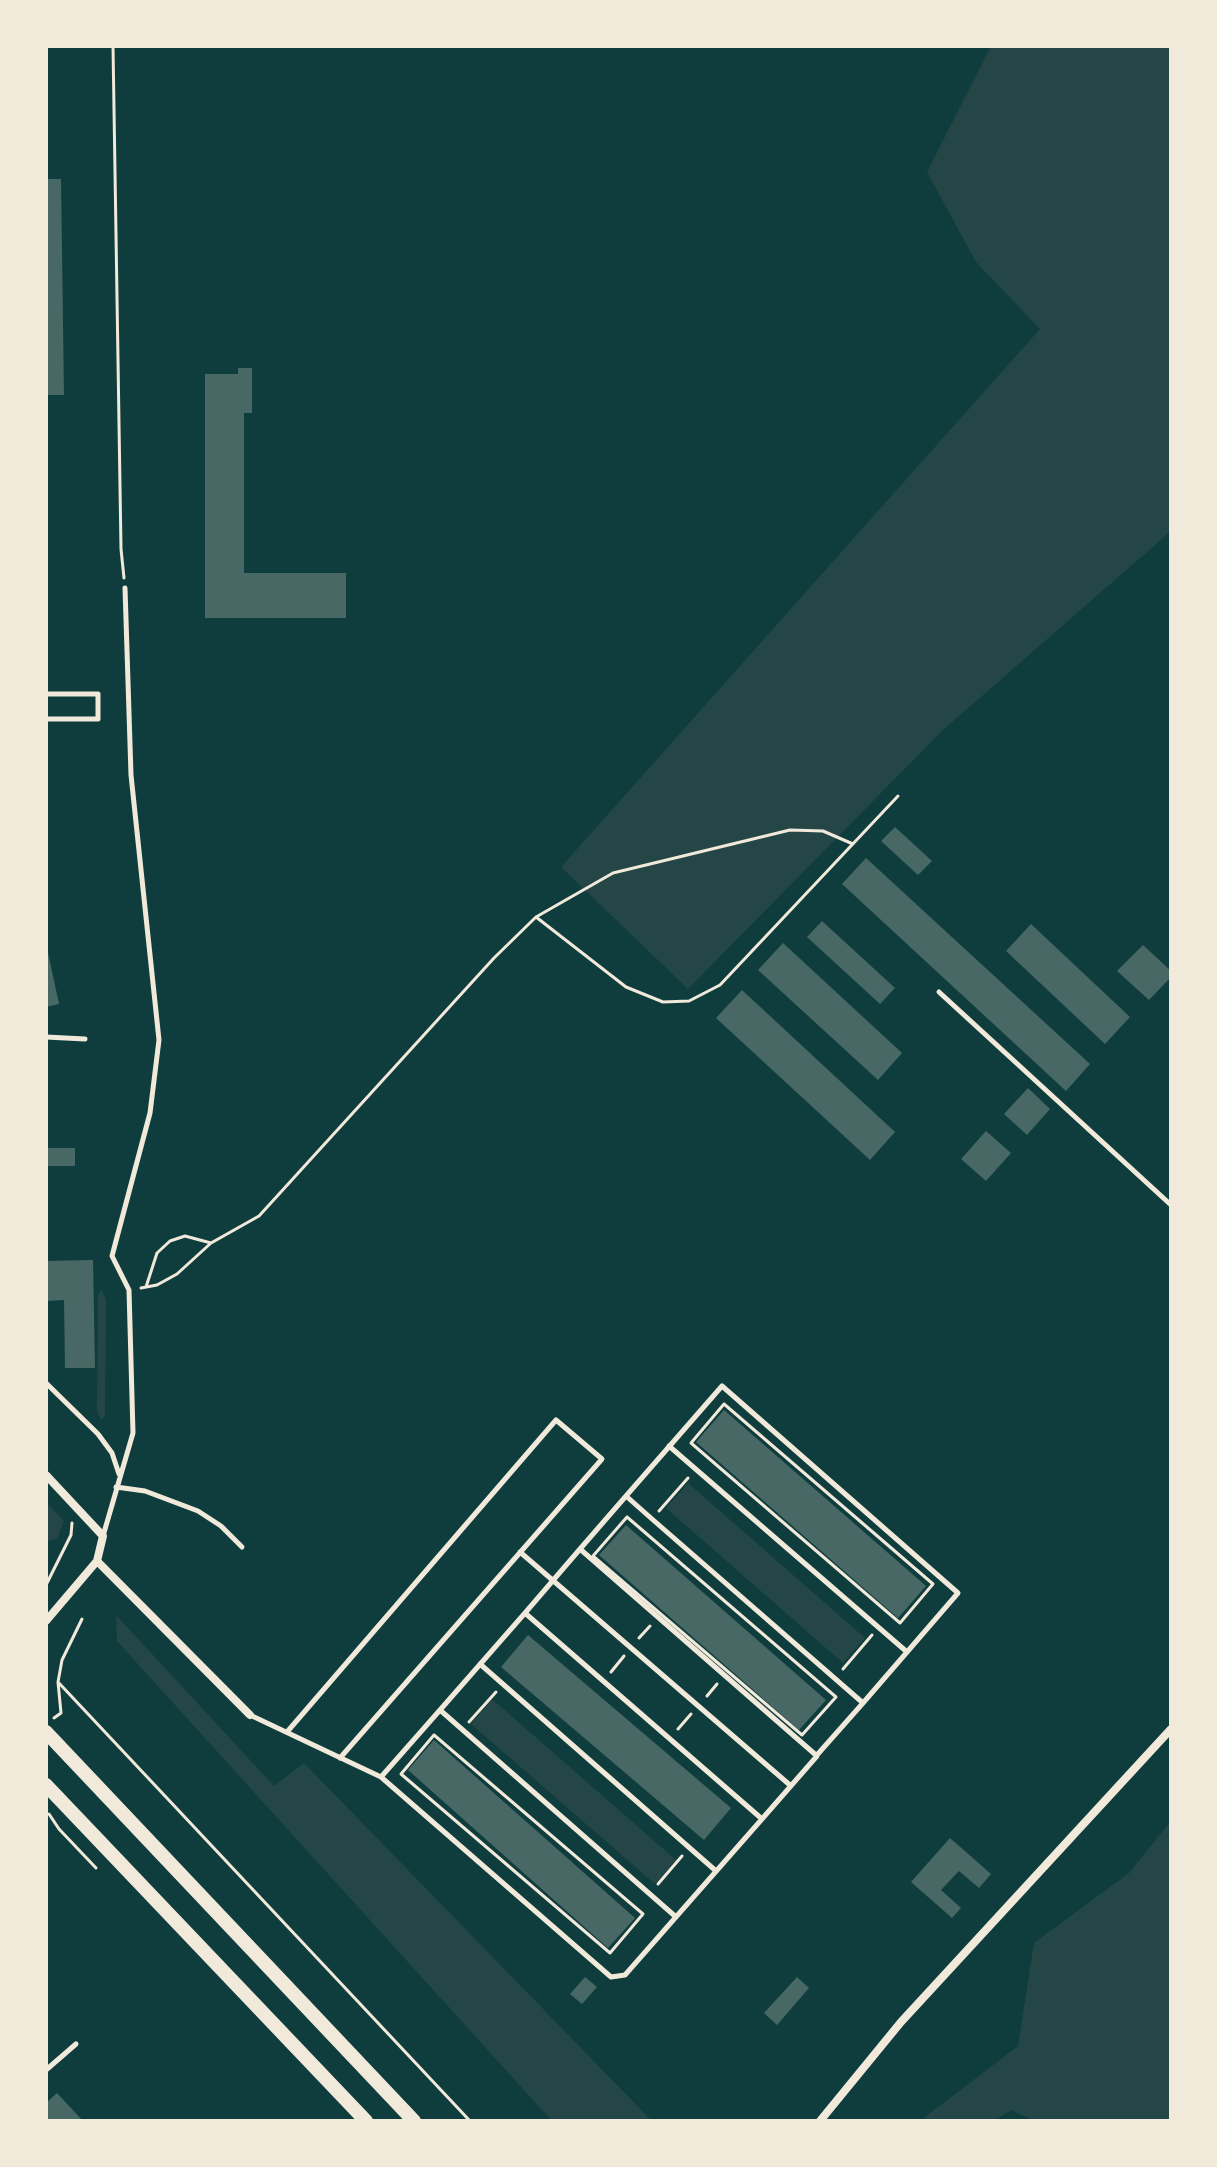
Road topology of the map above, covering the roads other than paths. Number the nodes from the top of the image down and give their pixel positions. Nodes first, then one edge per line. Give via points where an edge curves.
1 (125, 588) road end
2 (46, 694) edge
3 (46, 719) edge
4 (939, 992) dead end
5 (46, 1037) edge
6 (85, 1039) dead end
7 (1171, 1205) edge
8 (46, 1383) edge
9 (669, 1446) junction
10 (46, 1475) edge
11 (119, 1475) junction
12 (116, 1487) junction
13 (626, 1496) junction
14 (103, 1536) junction
15 (242, 1547) dead end
16 (580, 1549) junction
17 (520, 1552) junction
18 (97, 1561) junction
19 (553, 1580) junction
20 (525, 1613) junction
21 (46, 1621) edge
22 (907, 1652) junction
23 (480, 1664) junction
24 (863, 1703) junction
25 (440, 1710) junction
26 (250, 1715) joint
27 (49, 1726) edge
28 (1171, 1729) edge
29 (287, 1732) junction
30 (817, 1756) junction
31 (340, 1758) junction
32 (381, 1777) junction
33 (46, 1785) edge
34 (791, 1786) junction
35 (762, 1819) junction
36 (716, 1871) junction
37 (676, 1917) junction
38 (76, 2044) dead end
39 (46, 2070) edge
40 (366, 2121) edge
41 (414, 2121) edge
42 (820, 2121) edge

1 - 11 lane via 131,775 159,1040 150,1113 112,1256 129,1290 133,1433
2 - 3 lane via 98,694 98,719
4 - 7 lane
5 - 6 lane
8 - 11 lane via 98,1434
9 - 13 lane
9 - 22 lane
9 - 22 lane via 722,1386 958,1593
10 - 14 street
11 - 12 lane
12 - 14 lane
12 - 15 lane via 145,1491 198,1511
13 - 16 lane
13 - 24 lane
14 - 18 street
16 - 19 lane
16 - 30 lane
17 - 19 lane
17 - 29 lane via 602,1459 556,1420
17 - 31 lane
18 - 21 street
18 - 26 street
19 - 20 lane
19 - 34 lane
20 - 23 lane
20 - 35 lane
22 - 24 lane
23 - 25 lane
23 - 36 lane
24 - 30 lane
25 - 32 lane
25 - 37 lane
26 - 29 lane
27 - 41 main road
28 - 42 street via 901,2022
29 - 31 lane
30 - 34 lane
31 - 32 lane
32 - 37 lane via 611,1977 625,1975
33 - 40 main road
34 - 35 lane
35 - 36 lane
36 - 37 lane
38 - 39 lane

